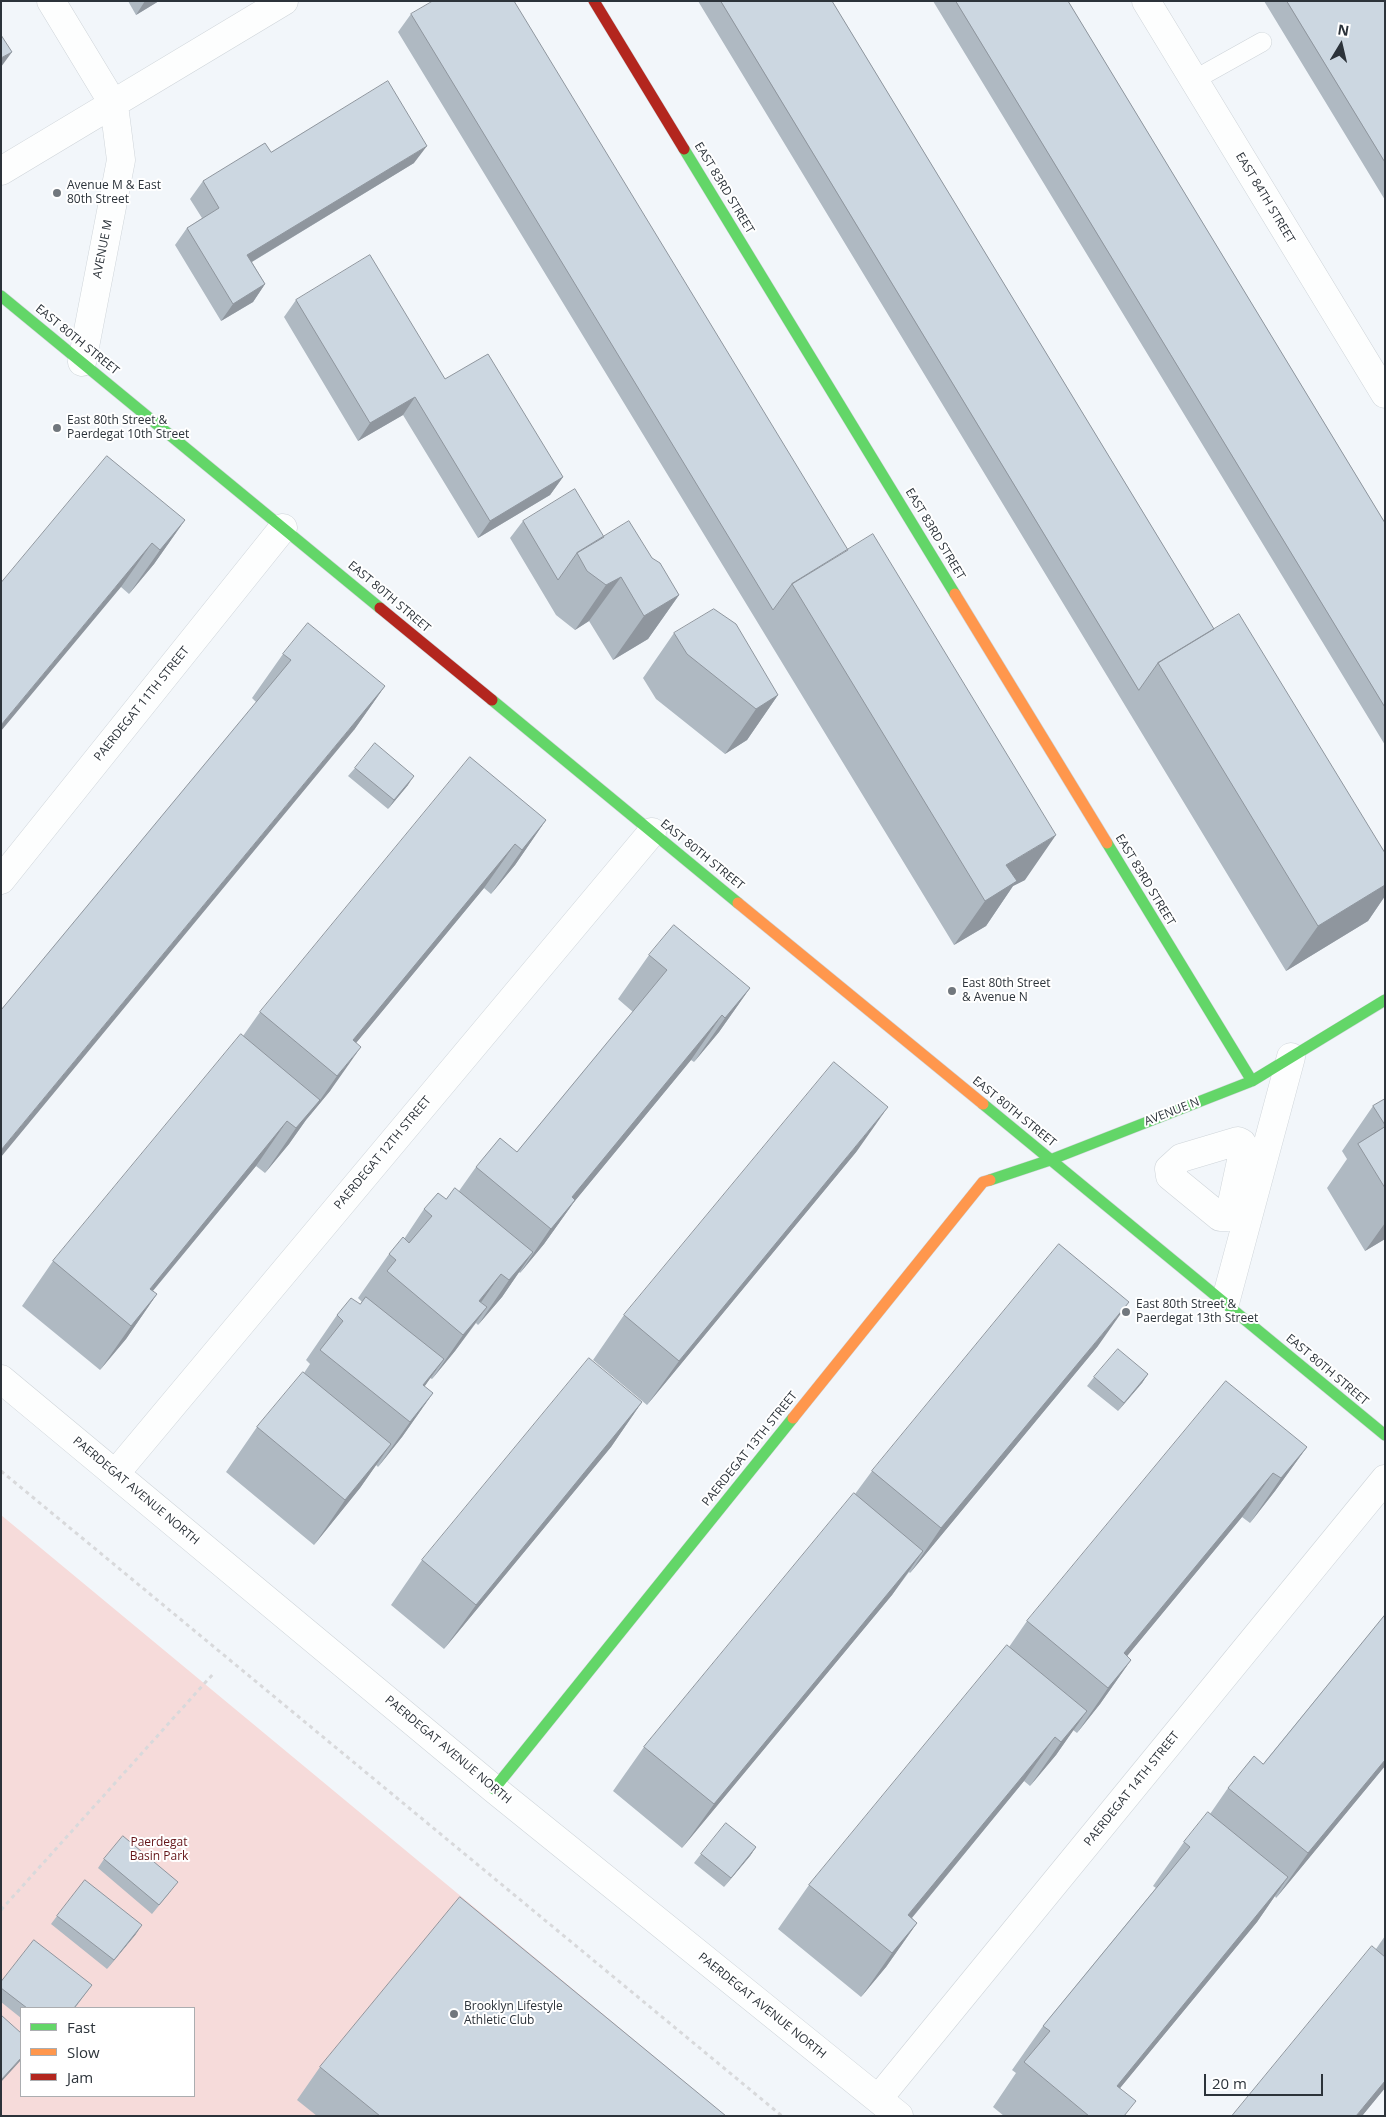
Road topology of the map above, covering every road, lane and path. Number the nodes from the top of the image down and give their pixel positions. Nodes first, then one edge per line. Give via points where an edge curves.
1 (51, 1) edge
2 (284, 1) edge
3 (594, 1) edge
4 (1146, 1) edge
5 (1262, 42) dead end
6 (1194, 80) junction
7 (114, 105) junction
8 (1, 171) edge
9 (1, 296) edge
10 (82, 362) junction
11 (1385, 394) edge
12 (283, 528) junction
13 (652, 832) junction
14 (1, 880) edge
15 (1385, 1000) edge
16 (1291, 1057) junction
17 (1252, 1081) junction
18 (1050, 1160) junction
19 (1225, 1303) junction
20 (1, 1379) edge
21 (1385, 1436) edge
22 (1, 1471) edge
23 (116, 1474) junction
24 (1385, 1479) edge
25 (213, 1674) dead end
26 (494, 1789) junction
27 (1, 1910) edge
28 (888, 2107) edge
29 (782, 2116) edge

1 - 7 street
2 - 7 street
3 - 17 street, EAST 83RD STREET
4 - 6 street, EAST 84TH STREET
5 - 6 lane
6 - 11 street, EAST 84TH STREET
7 - 8 street
7 - 10 street, AVENUE M via 121,160
9 - 10 street, EAST 80TH STREET
10 - 12 street, EAST 80TH STREET
12 - 13 street, EAST 80TH STREET
12 - 14 street, PAERDEGAT 11TH STREET
13 - 18 street, EAST 80TH STREET
13 - 23 street, PAERDEGAT 12TH STREET
15 - 16 street, AVENUE N
16 - 17 street, AVENUE N
16 - 19 street
17 - 18 street, AVENUE N
18 - 19 street, EAST 80TH STREET
18 - 26 street, PAERDEGAT 13TH STREET via 983,1182
19 - 21 street, EAST 80TH STREET
20 - 23 street, PAERDEGAT AVENUE NORTH
22 - 29 path
23 - 26 street, PAERDEGAT AVENUE NORTH
24 - 28 street, PAERDEGAT 14TH STREET
25 - 27 path
26 - 28 street, PAERDEGAT AVENUE NORTH

